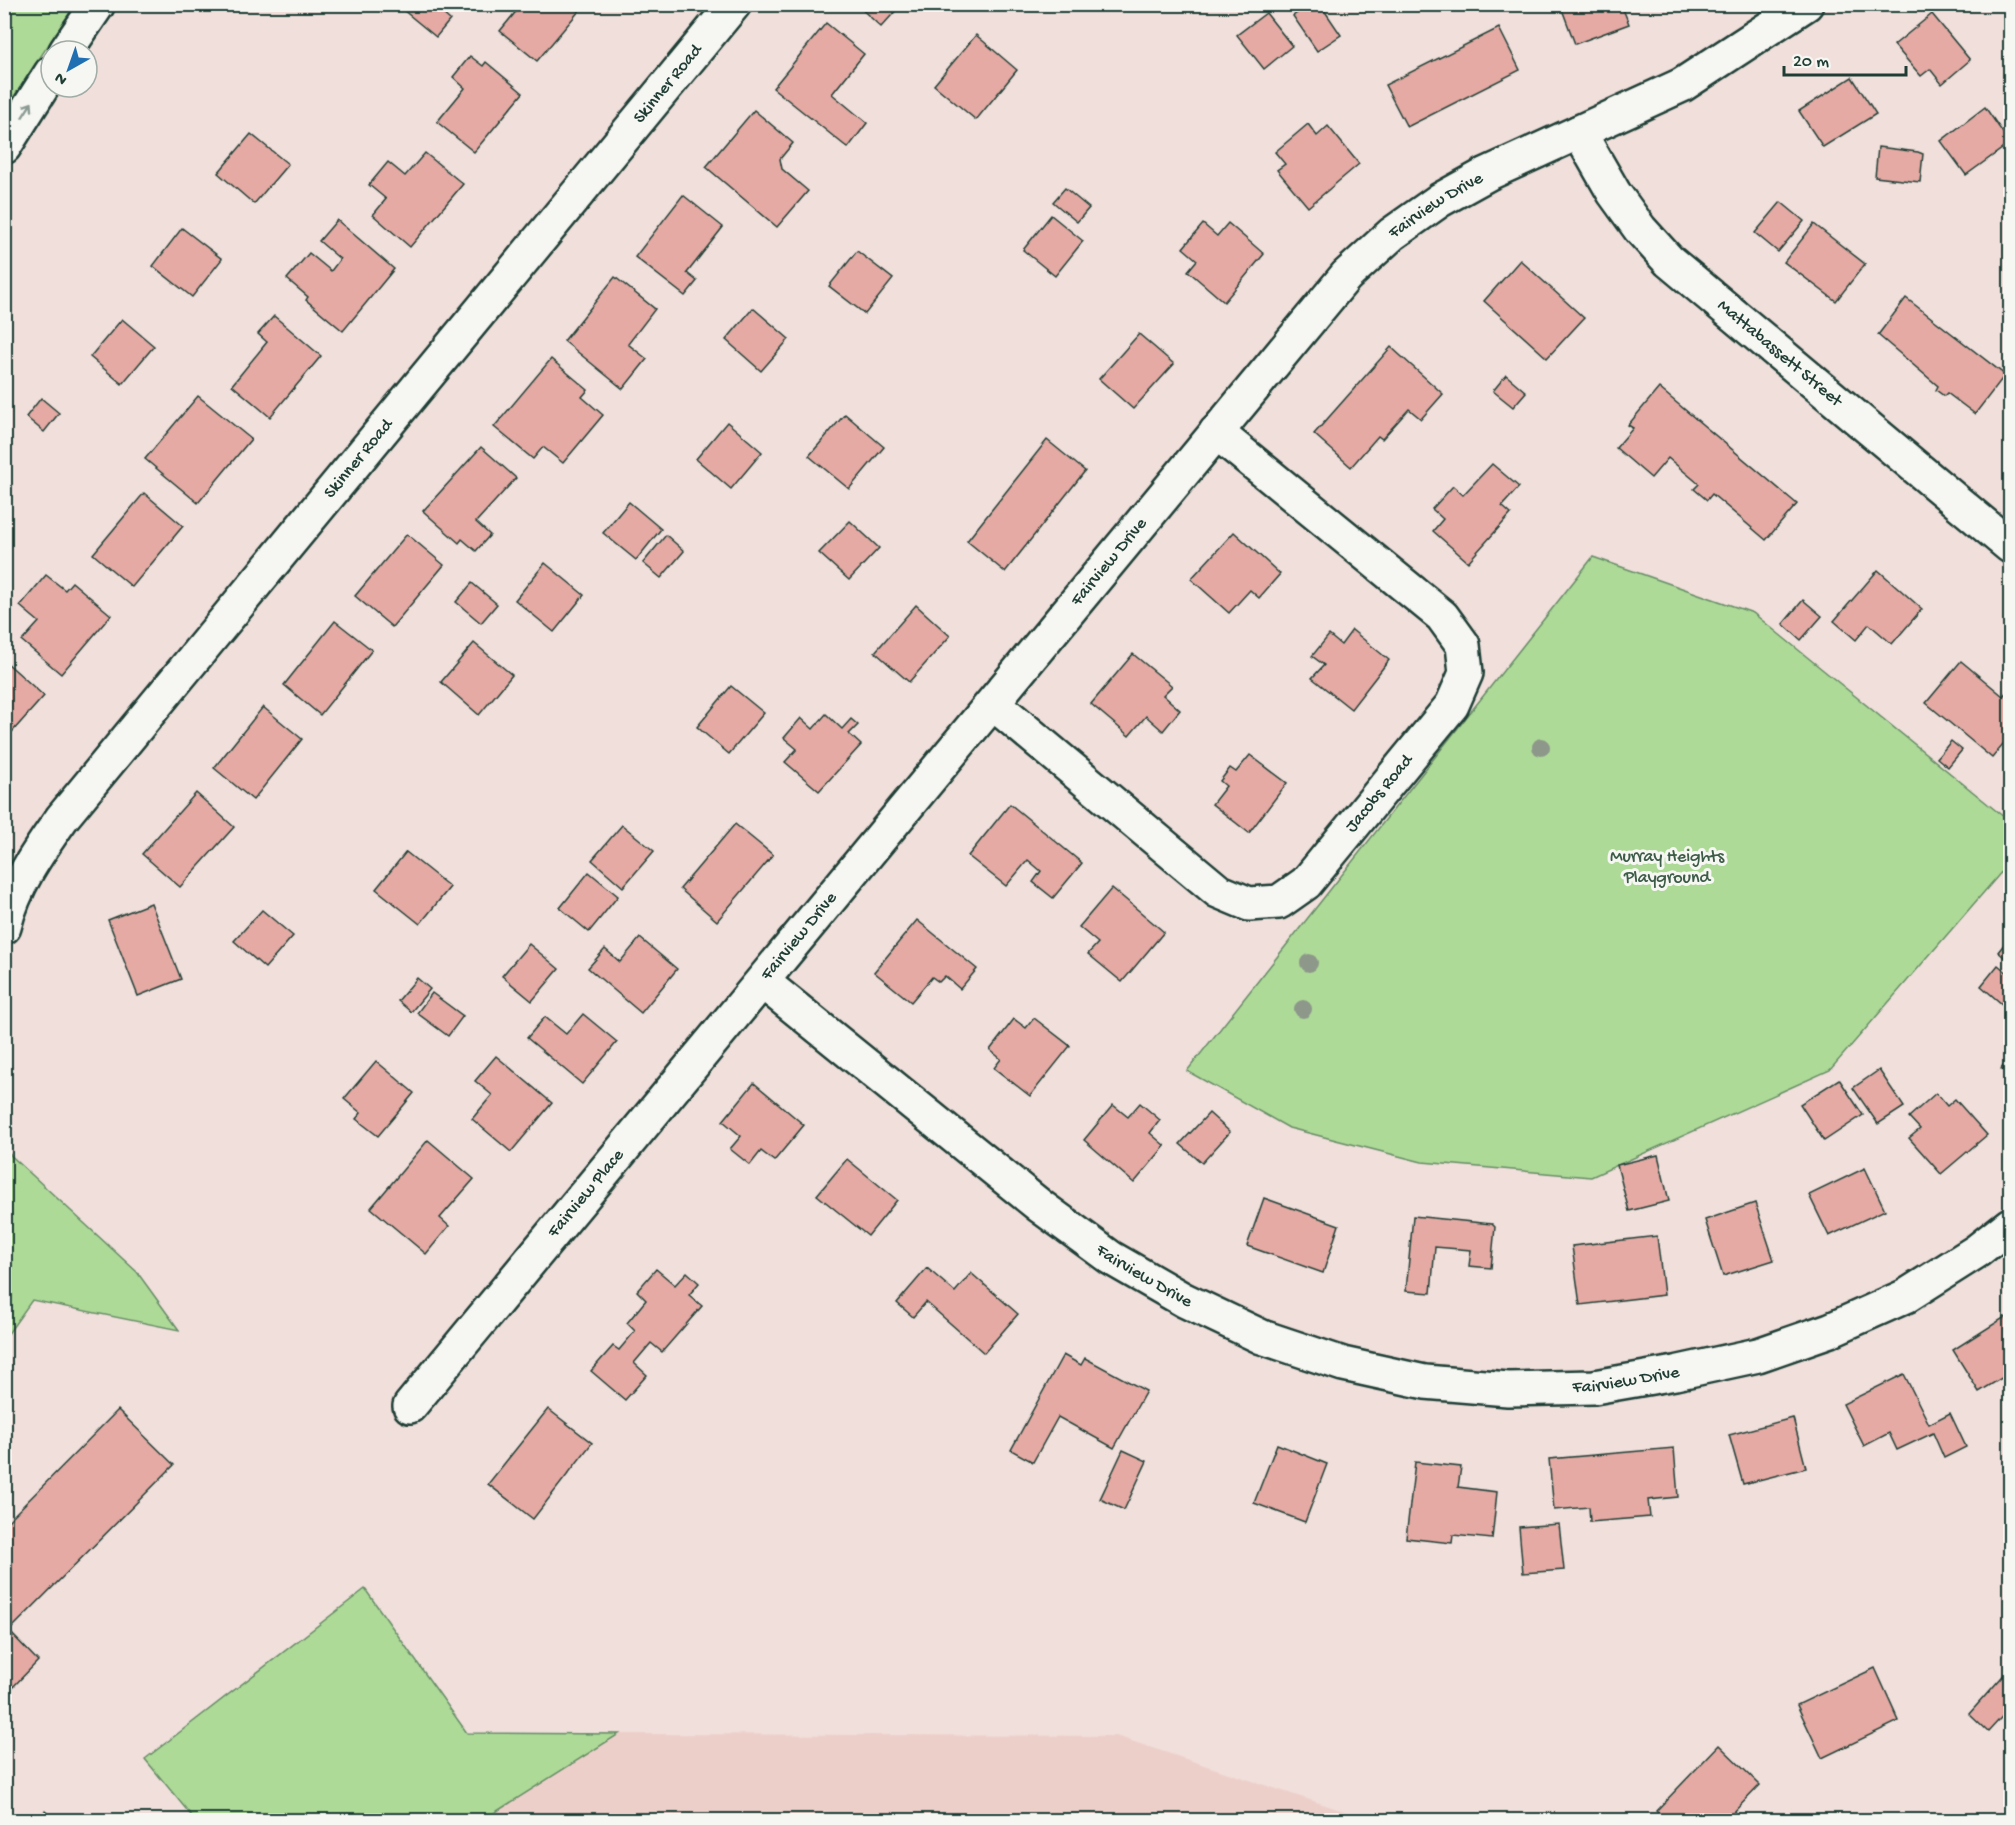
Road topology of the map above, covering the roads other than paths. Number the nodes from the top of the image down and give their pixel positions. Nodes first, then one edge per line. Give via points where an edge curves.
1 (98, 4) edge
2 (734, 4) edge
3 (1806, 4) edge
4 (74, 39) edge
5 (39, 92) edge
6 (1580, 132) junction
7 (4, 147) edge
8 (1216, 432) junction
9 (2010, 546) edge
10 (994, 704) junction
11 (4, 927) edge
12 (763, 982) junction
13 (2010, 1225) edge
14 (410, 1407) dead end

1 - 4 main road
2 - 11 main road, Skinner Road via 62,818 29,865
3 - 6 main road, Fairview Drive via 1682,85
7 -> 5 main road
6 - 8 main road, Fairview Drive via 1487,174 1440,200 1392,234 1346,276
6 - 9 main road, Mattabassett Street via 1614,193 1669,261
8 - 10 main road, Fairview Drive
8 - 10 main road, Jacobs Road via 1442,616 1463,645 1466,673 1452,705 1306,883 1279,902 1249,904 1218,891
10 - 12 main road, Fairview Drive
12 - 13 main road, Fairview Drive via 1040,1206 1111,1258 1184,1300 1262,1336 1343,1364 1425,1382 1508,1389 1594,1387 1758,1355 1830,1330 1906,1296
12 - 14 main road, Fairview Place

